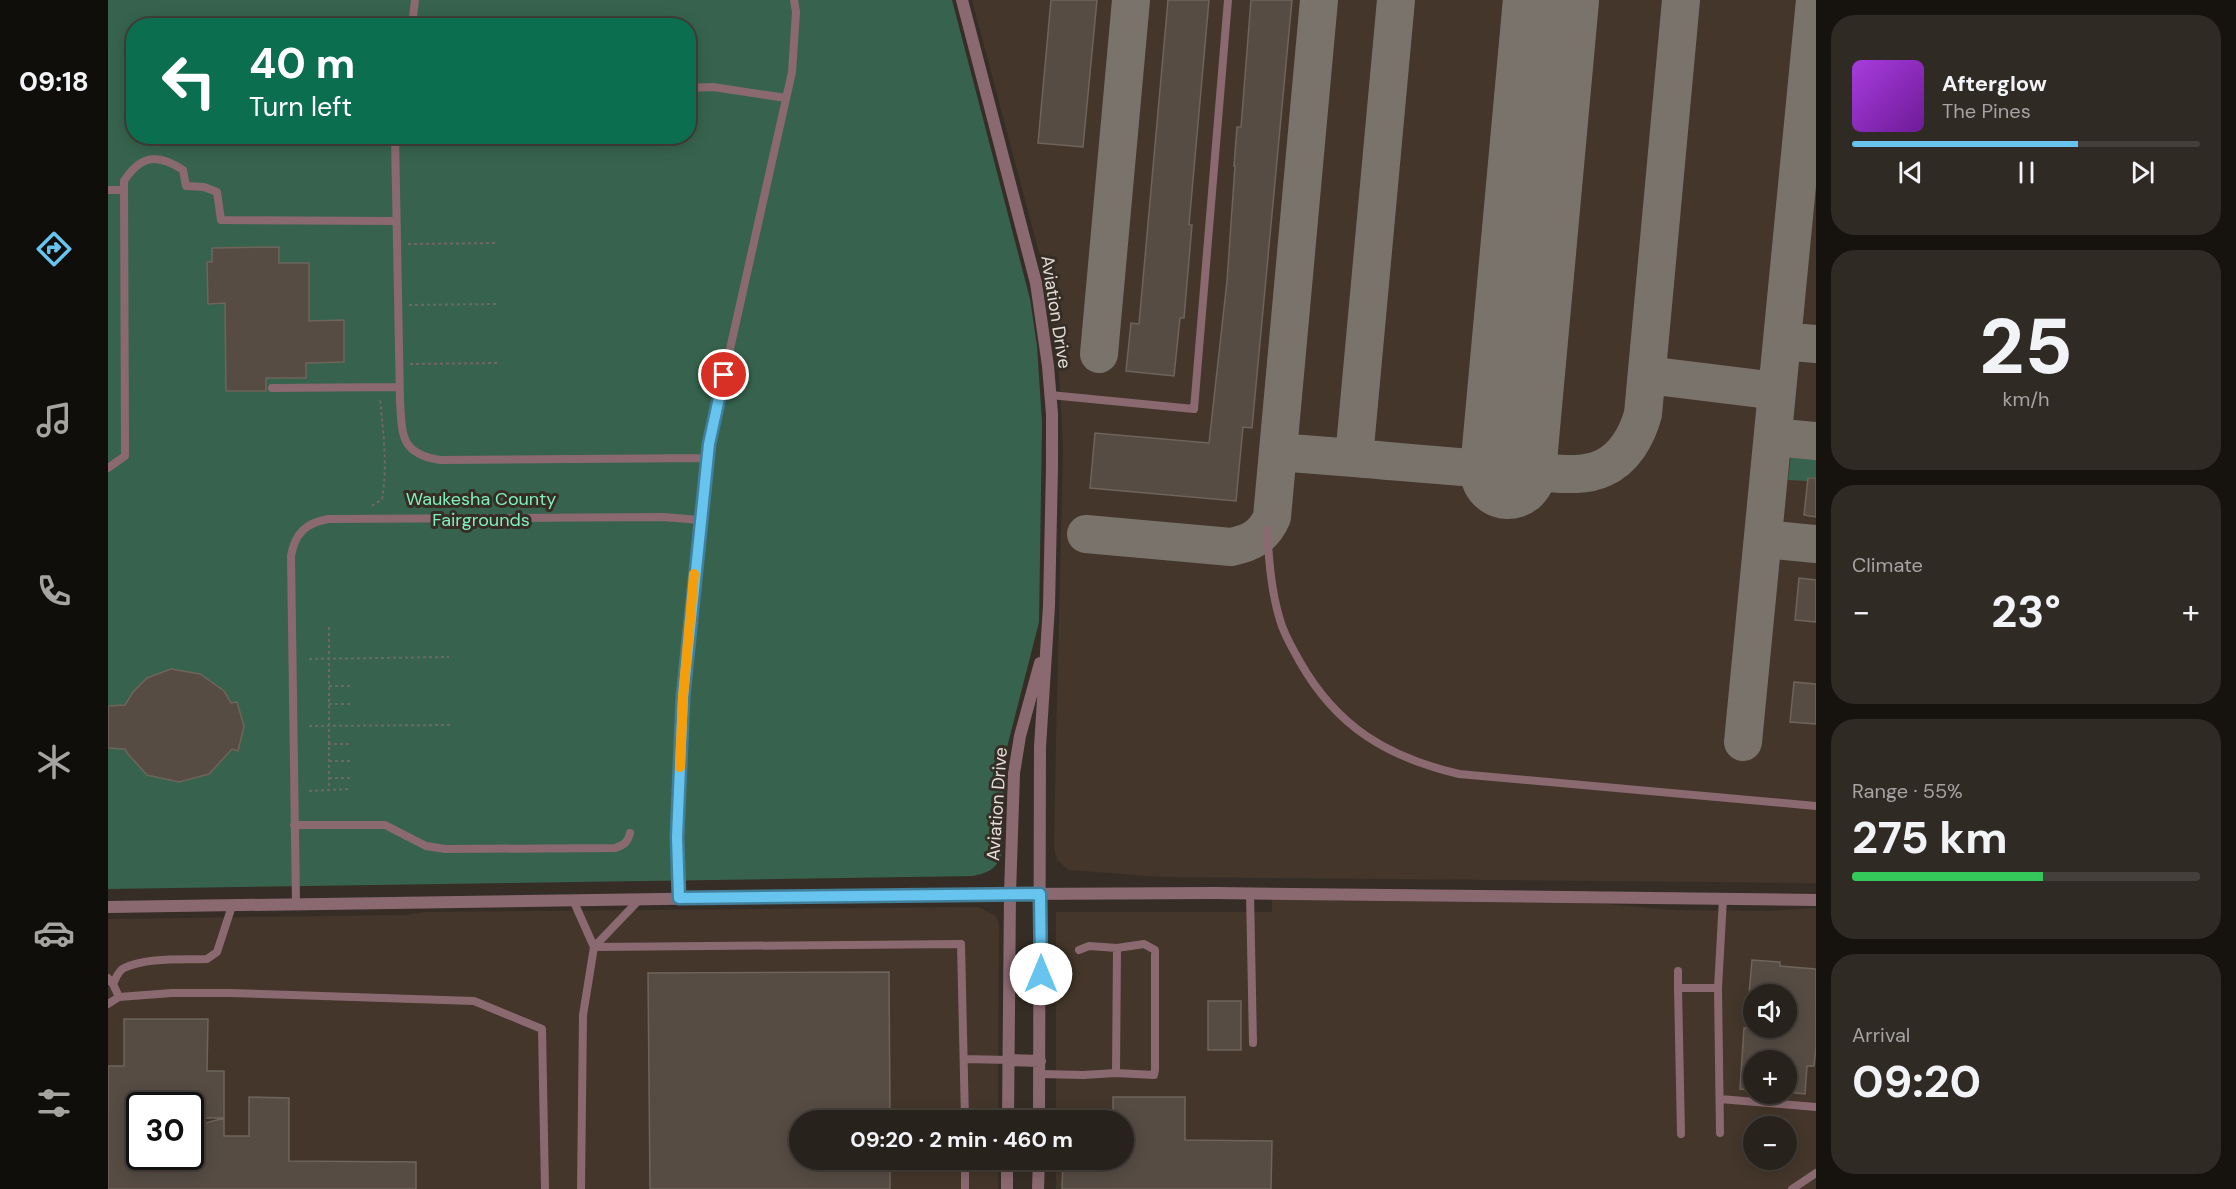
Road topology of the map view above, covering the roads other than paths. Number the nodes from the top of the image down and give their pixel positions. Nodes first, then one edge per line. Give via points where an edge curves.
1 (415, 0) edge
2 (794, 0) edge
3 (962, 0) edge
4 (1228, 0) edge
5 (413, 18) edge
6 (696, 88) edge
7 (786, 98) junction
8 (395, 144) edge
9 (108, 190) edge
10 (124, 190) junction
11 (396, 221) junction
12 (399, 387) junction
13 (272, 388) dead end
14 (1050, 395) junction
15 (707, 458) junction
16 (108, 468) edge
17 (700, 520) junction
18 (1267, 530) dead end
19 (1047, 638) junction
20 (1816, 806) edge
21 (294, 825) junction
22 (630, 833) dead end
23 (1250, 893) junction
24 (1010, 894) junction
25 (1040, 894) junction
26 (679, 898) junction
27 (1723, 898) junction
28 (640, 899) junction
29 (573, 900) junction
30 (1816, 900) edge
31 (296, 905) junction
32 (232, 906) junction
33 (108, 907) edge
34 (594, 947) junction
35 (1117, 948) junction
36 (1079, 950) dead end
37 (1678, 971) dead end
38 (111, 981) edge
39 (1678, 988) junction
40 (1718, 988) junction
41 (119, 997) junction
42 (108, 1004) edge
43 (1253, 1043) dead end
44 (964, 1059) junction
45 (1009, 1060) junction
46 (1040, 1067) junction
47 (1116, 1073) junction
48 (1720, 1099) junction
49 (1816, 1107) edge
50 (964, 1110) edge
51 (1008, 1110) edge
52 (1040, 1110) edge
53 (1720, 1133) dead end
54 (1682, 1134) dead end
55 (964, 1170) edge
56 (1007, 1170) edge
57 (1039, 1170) edge
58 (1816, 1173) edge
59 (545, 1189) edge
60 (581, 1189) edge
61 (964, 1189) edge
62 (1007, 1189) edge
63 (1038, 1189) edge
64 (1792, 1189) edge

1 - 5 lane
2 - 7 lane via 792,72
3 - 14 street, Aviation Drive via 1036,283
4 - 14 lane via 1194,409
6 - 7 lane
7 - 15 lane
8 - 11 lane
9 - 10 lane
10 - 11 lane via 124,181 133,167 147,159 168,160 183,170 186,186 217,192 221,220
10 - 16 lane via 125,456
11 - 12 lane
12 - 13 lane
12 - 15 lane via 405,442 424,457
14 - 19 street, Aviation Drive
15 - 17 lane
17 - 21 lane via 328,519 314,521 302,529 291,556
17 - 26 lane via 683,697 677,837
18 - 20 lane via 1280,622 1312,683 1338,714 1364,735 1403,757 1459,774
19 - 24 street, Aviation Drive via 1017,755
19 - 25 street, Aviation Drive via 1040,747
21 - 22 lane via 385,825 426,846 445,849 615,848 622,846
21 - 31 lane
23 - 25 street
23 - 27 street
23 - 43 lane
24 - 25 street
24 - 26 street
24 - 45 street, Aviation Drive
25 - 46 street, Aviation Drive
26 - 28 street
27 - 30 street
27 - 40 lane
28 - 29 street
28 - 34 lane
29 - 31 street
29 - 34 lane
31 - 32 street
32 - 33 street
32 - 38 lane via 212,957 152,961 124,968
34 - 44 lane via 960,944
34 - 60 lane via 583,1015
35 - 36 lane via 1089,946
35 - 47 lane
35 - 47 lane via 1144,944 1155,950 1155,1070 1154,1076
37 - 39 lane
38 - 41 lane
39 - 40 lane
39 - 54 lane
40 - 48 lane
41 - 42 lane
41 - 59 lane via 231,993 474,1001 542,1029
44 - 45 lane
44 - 50 lane
45 - 46 street
45 - 51 street, Aviation Drive
46 - 47 lane via 1083,1076
46 - 52 street, Aviation Drive
48 - 49 lane
48 - 53 lane
55 - 61 lane
56 - 62 street
57 - 63 street
58 - 64 lane

